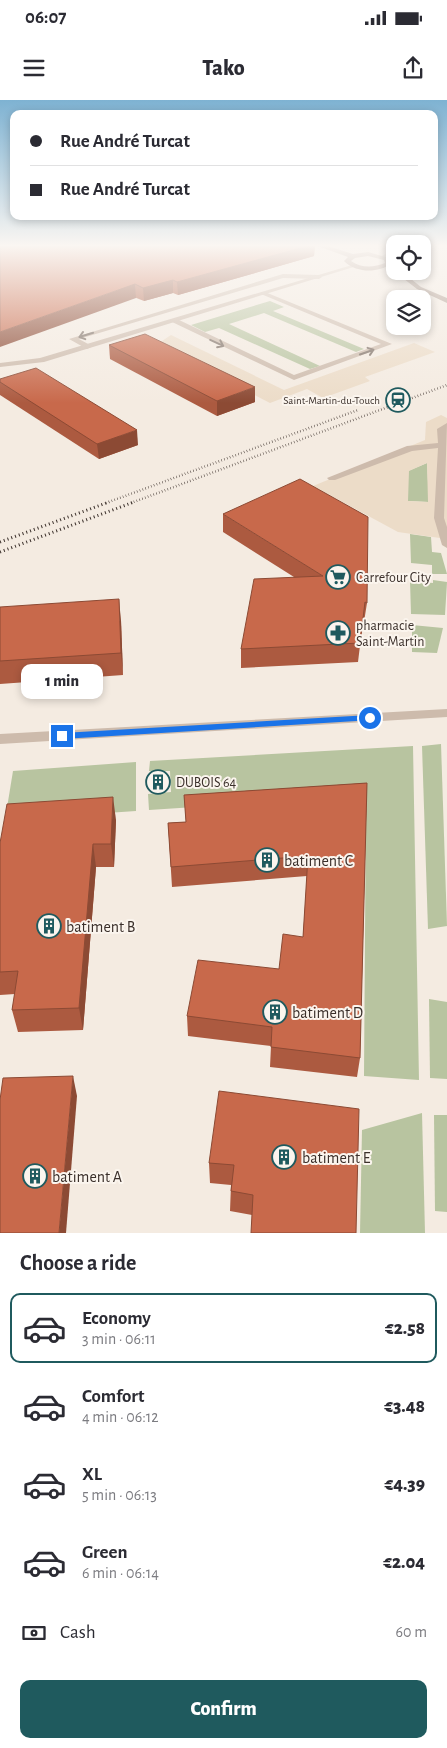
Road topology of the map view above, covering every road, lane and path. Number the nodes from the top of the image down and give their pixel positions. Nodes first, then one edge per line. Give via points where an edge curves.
1 (214, 297) edge
2 (251, 297) edge
3 (272, 297) edge
4 (174, 321) junction
5 (88, 347) junction
6 (0, 365) edge
7 (447, 426) edge
8 (443, 446) junction
9 (332, 478) dead end
10 (447, 545) edge
11 (447, 713) edge
12 (0, 739) edge

1 -> 5 street via 73,339
2 - 4 street
4 -> 3 street via 294,378 388,344
4 - 5 street
5 - 6 street via 41,360
7 - 8 street via 441,429
8 - 9 street via 410,448
8 - 10 street via 438,518
11 - 12 street

